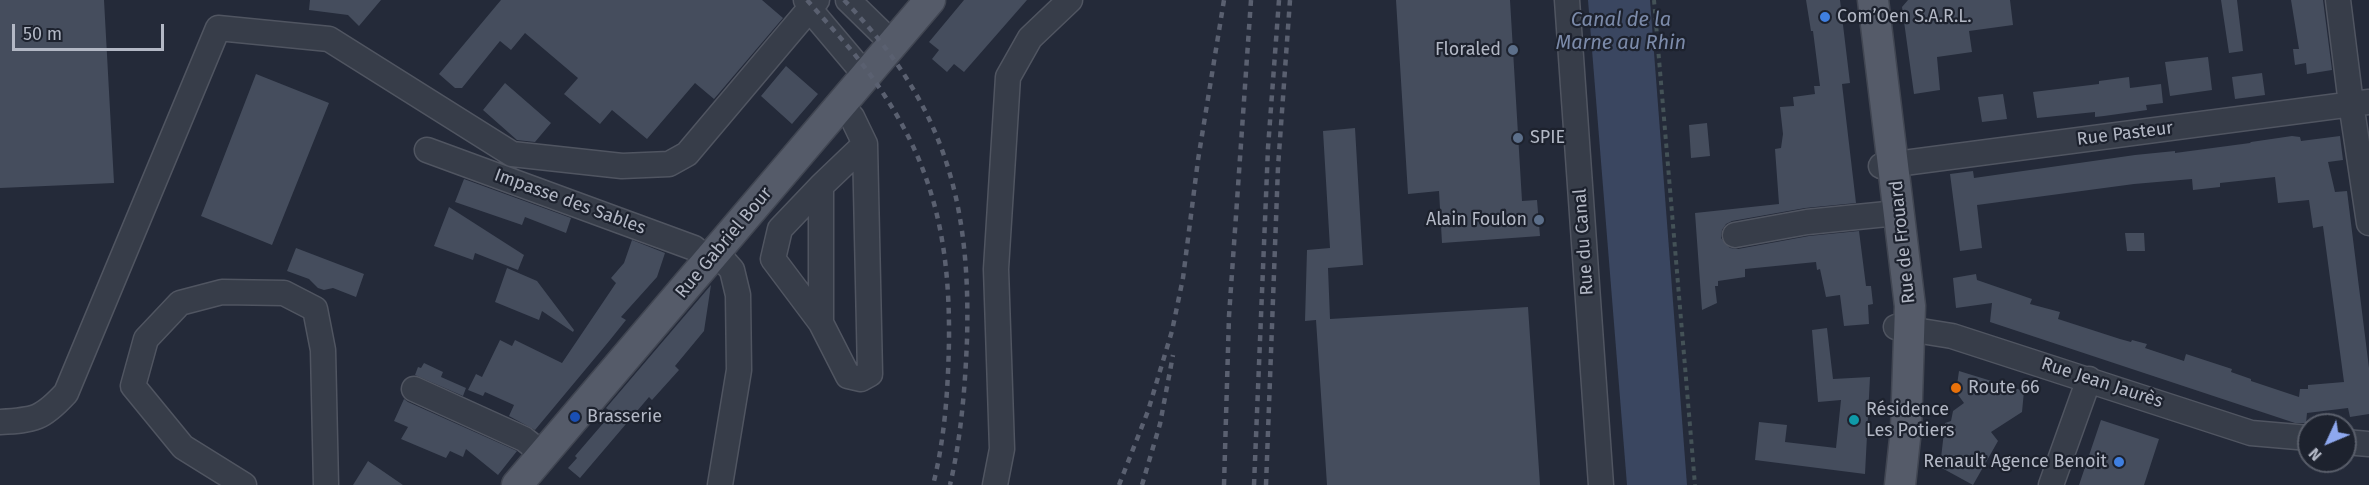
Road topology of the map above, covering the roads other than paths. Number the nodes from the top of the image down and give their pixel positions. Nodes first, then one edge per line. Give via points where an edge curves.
1 (848, 0) edge
2 (930, 0) edge
3 (1070, 0) edge
4 (1567, 0) edge
5 (1860, 0) edge
6 (1874, 0) edge
7 (2338, 0) edge
8 (811, 3) edge
9 (893, 44) junction
10 (866, 76) junction
11 (2360, 103) edge
12 (842, 105) junction
13 (865, 144) junction
14 (427, 150) dead end
15 (1888, 165) junction
16 (821, 186) junction
17 (1887, 214) junction
18 (2369, 223) edge
19 (1735, 235) dead end
20 (713, 257) junction
21 (821, 323) junction
22 (1903, 327) junction
23 (2089, 379) junction
24 (414, 389) dead end
25 (0, 422) edge
26 (2297, 437) edge
27 (544, 454) junction
28 (244, 485) edge
29 (326, 485) edge
30 (517, 485) edge
31 (720, 485) edge
32 (995, 485) edge
33 (1601, 485) edge
34 (1887, 485) edge
35 (1900, 485) edge
36 (2051, 485) edge

1 - 9 street
2 - 9 main road, Rue Gabriel Bour
3 - 32 street via 1030,38 1008,76 996,269 1002,449
4 - 33 street, Rue du Canal
5 - 15 main road, Rue de Frouard
6 - 15 main road, Rue de Frouard
7 - 11 street
8 - 10 street
8 - 25 street via 687,154 669,164 622,166 512,154 329,39 218,27 66,393 49,411 29,420
9 - 10 main road, Rue Gabriel Bour
10 - 12 main road, Rue Gabriel Bour
11 - 15 street, Rue Pasteur
11 - 18 street
12 - 13 street
12 - 20 main road, Rue Gabriel Bour
13 - 16 street
13 - 21 street via 870,374 861,380 848,376
14 - 20 street, Impasse des Sables
15 - 17 main road, Rue de Frouard
15 - 22 main road, Rue de Frouard via 1911,306
16 - 21 street
16 - 21 street via 780,229 773,259
17 - 19 street via 1807,222
17 - 22 main road, Rue de Frouard via 1896,305
20 - 27 main road, Rue Gabriel Bour
20 - 31 street via 732,270 738,295 739,370
22 - 23 street, Rue Jean Jaurès via 1952,336
22 - 34 main road, Rue de Frouard
22 - 35 main road, Rue de Frouard via 1906,429
23 - 26 street, Rue Jean Jaurès via 2251,433
23 - 36 street
24 - 27 street via 524,439
27 - 30 main road, Rue Gabriel Bour
28 - 29 street via 183,447 133,386 146,339 173,310 180,303 222,292 284,293 315,309 323,350

